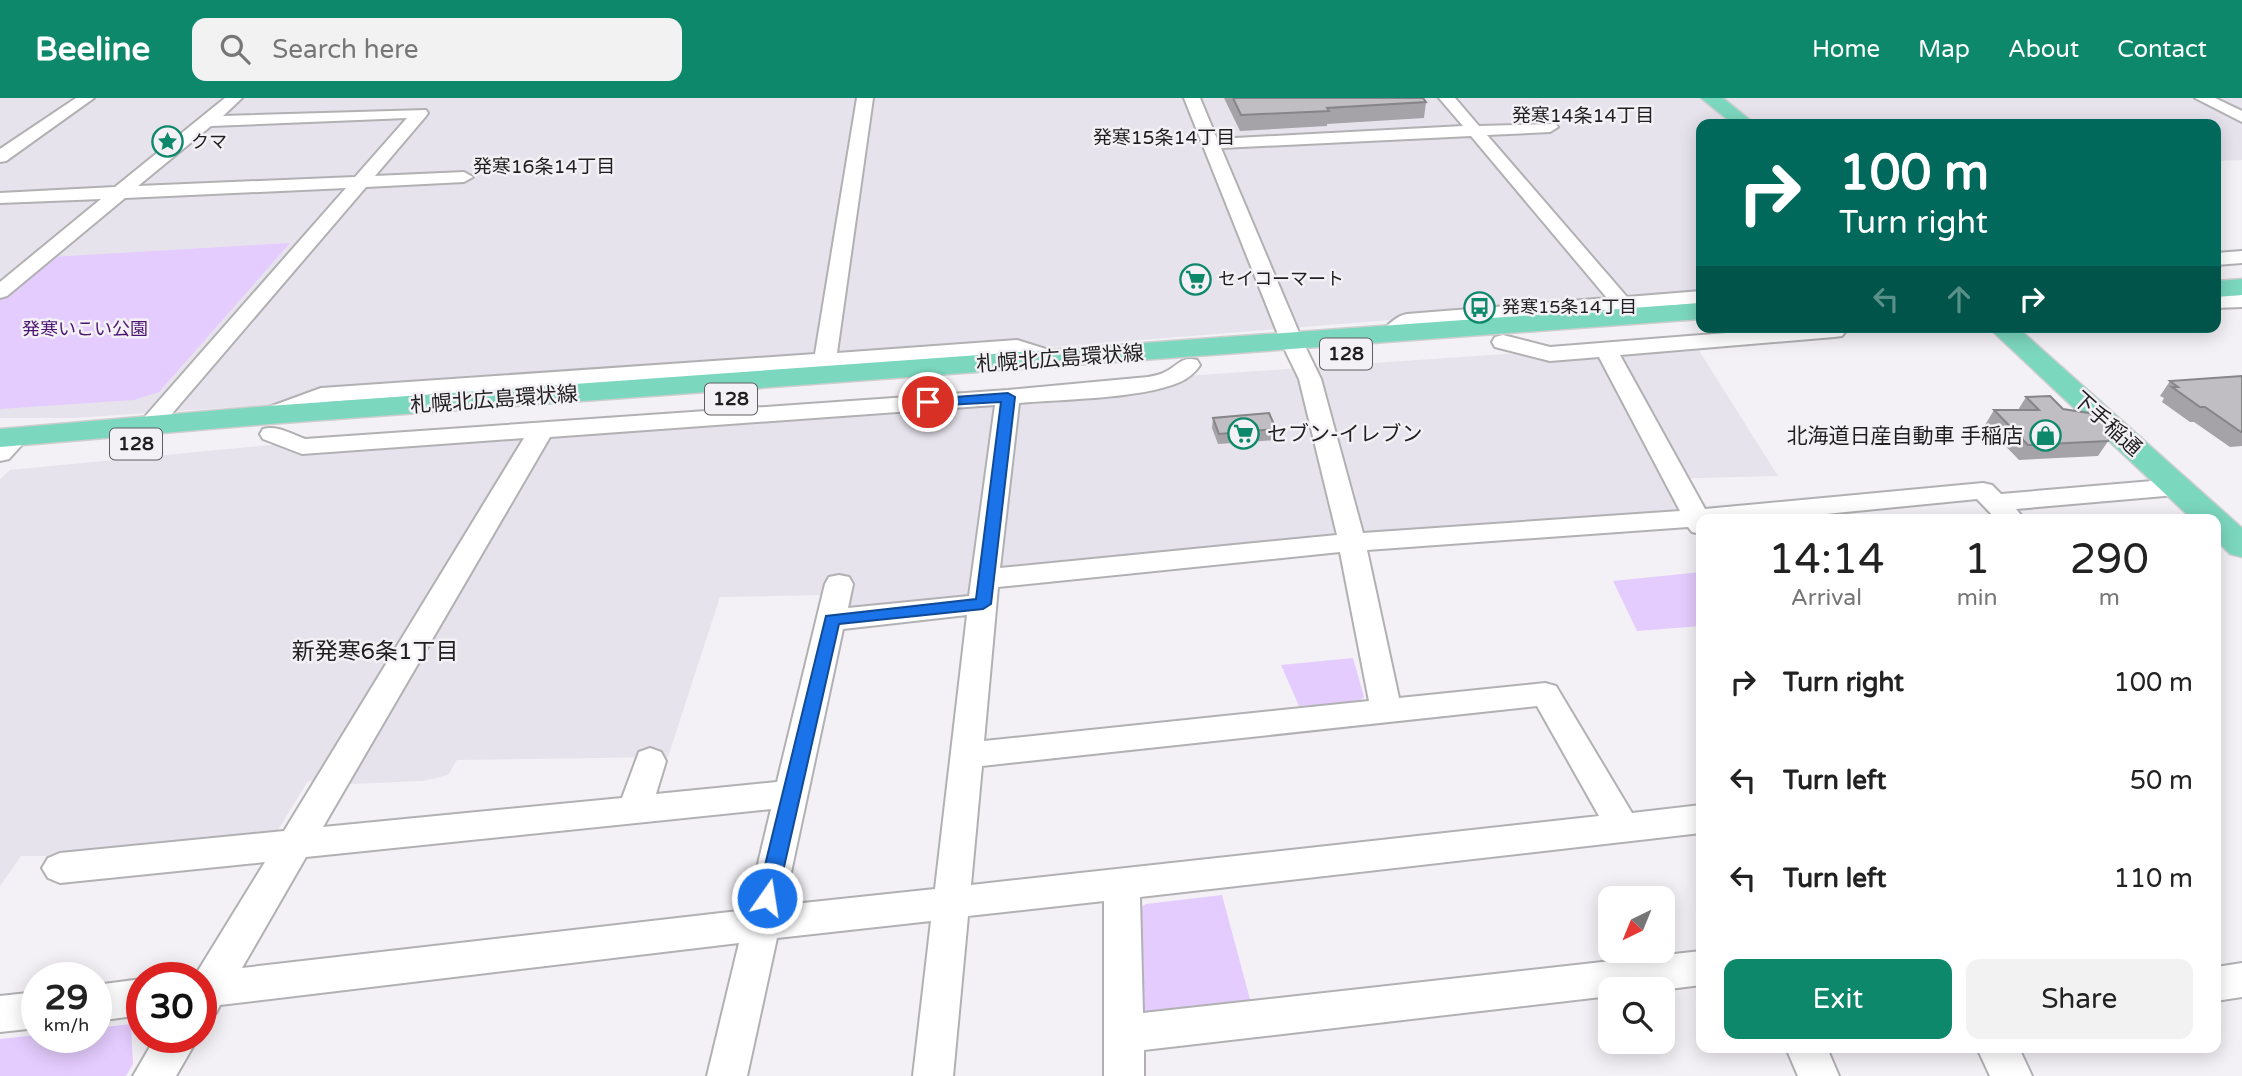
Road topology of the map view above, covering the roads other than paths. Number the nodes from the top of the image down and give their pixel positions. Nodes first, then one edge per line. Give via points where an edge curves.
1 (86, 98) edge
2 (234, 98) edge
3 (865, 98) edge
4 (1192, 98) edge
5 (1447, 98) edge
6 (1711, 98) edge
7 (2203, 98) edge
8 (2242, 117) edge
9 (1738, 119) edge
10 (205, 121) junction
11 (1550, 127) dead end
12 (1475, 131) junction
13 (1211, 144) junction
14 (0, 157) edge
15 (464, 177) dead end
16 (359, 182) junction
17 (118, 194) junction
18 (0, 198) edge
19 (2242, 257) edge
20 (2221, 259) edge
21 (2242, 272) edge
22 (2221, 274) edge
23 (2242, 286) edge
24 (2221, 288) edge
25 (0, 292) edge
26 (1696, 297) edge
27 (2242, 301) edge
28 (1622, 302) junction
29 (2221, 302) edge
30 (1696, 311) edge
31 (1696, 327) edge
32 (1809, 333) edge
33 (2008, 333) edge
34 (1390, 335) junction
35 (1503, 342) junction
36 (1297, 349) junction
37 (1606, 349) junction
38 (825, 359) junction
39 (1057, 360) junction
40 (1189, 365) junction
41 (1008, 397) junction
42 (150, 425) junction
43 (271, 425) junction
44 (541, 431) junction
45 (6, 443) edge
46 (2176, 487) junction
47 (2003, 511) edge
48 (1772, 514) edge
49 (2206, 514) edge
50 (1696, 516) edge
51 (1696, 522) edge
52 (2221, 527) edge
53 (1352, 542) junction
54 (2242, 546) edge
55 (839, 584) dead end
56 (984, 591) junction
57 (832, 620) junction
58 (1386, 711) junction
59 (968, 755) junction
60 (650, 761) dead end
61 (792, 794) junction
62 (635, 810) junction
63 (1696, 821) edge
64 (1623, 828) junction
65 (294, 845) junction
66 (60, 868) dead end
67 (1122, 886) junction
68 (951, 903) junction
69 (761, 924) junction
70 (1696, 969) edge
71 (217, 972) edge
72 (2242, 980) edge
73 (2221, 983) edge
74 (217, 991) edge
75 (21, 1012) edge
76 (0, 1014) edge
77 (1124, 1034) junction
78 (168, 1053) edge
79 (1808, 1053) edge
80 (2000, 1053) edge
81 (153, 1076) edge
82 (727, 1076) edge
83 (933, 1076) edge
84 (1124, 1076) edge
85 (1819, 1076) edge
86 (2012, 1076) edge

1 - 14 street
2 - 10 street
3 - 38 street
4 - 13 street
5 - 12 street
6 - 9 main road
7 - 8 street
10 - 16 street via 420,113
10 - 17 street
11 - 12 street
12 - 13 street
12 - 28 street
13 - 36 street
15 - 16 street
16 - 17 street
16 - 42 street
17 - 18 street
17 - 25 street
19 - 20 street
21 - 22 main road
23 - 24 main road
26 - 28 street
27 - 29 street
28 - 34 street via 1407,320
30 - 34 main road, 札幌北広島環状線 / 128
31 - 35 main road, 札幌北広島環状線 / 128
32 - 37 street
33 - 46 main road, 下手稲通
34 - 36 main road, 札幌北広島環状線 / 128
35 - 36 main road, 札幌北広島環状線 / 128
35 - 37 street via 1550,354
36 - 39 main road, 札幌北広島環状線 / 128
36 - 40 main road, 札幌北広島環状線 / 128
36 - 53 street via 1310,379
37 - 50 street
38 - 39 street via 1017,347
38 - 43 street via 321,395
39 - 43 main road, 札幌北広島環状線 / 128
40 - 41 street via 1174,377 1149,384
40 - 43 main road, 札幌北広島環状線 / 128
41 - 44 street
41 - 56 street
42 - 43 main road, 札幌北広島環状線 / 128
42 - 45 main road, 札幌北広島環状線 / 128
43 - 44 street via 302,447
43 - 45 main road, 札幌北広島環状線 / 128
44 - 65 street
46 - 47 street
46 - 49 main road, 下手稲通
47 - 48 street via 1983,491
51 - 53 street
52 - 54 main road, 下手稲通
53 - 56 street
53 - 58 street
55 - 57 street
56 - 57 street
56 - 59 street
57 - 61 street
58 - 59 street
58 - 64 street via 1545,694
59 - 68 street
60 - 62 street
61 - 62 street
61 - 69 street
62 - 65 street
63 - 64 street
64 - 67 street
65 - 66 street
65 - 71 street
67 - 68 street
67 - 77 street
68 - 69 street
68 - 83 street
69 - 74 street
69 - 82 street
70 - 77 street
72 - 73 street
75 - 76 street
77 - 84 street
78 - 81 street
79 - 85 street
80 - 86 street

